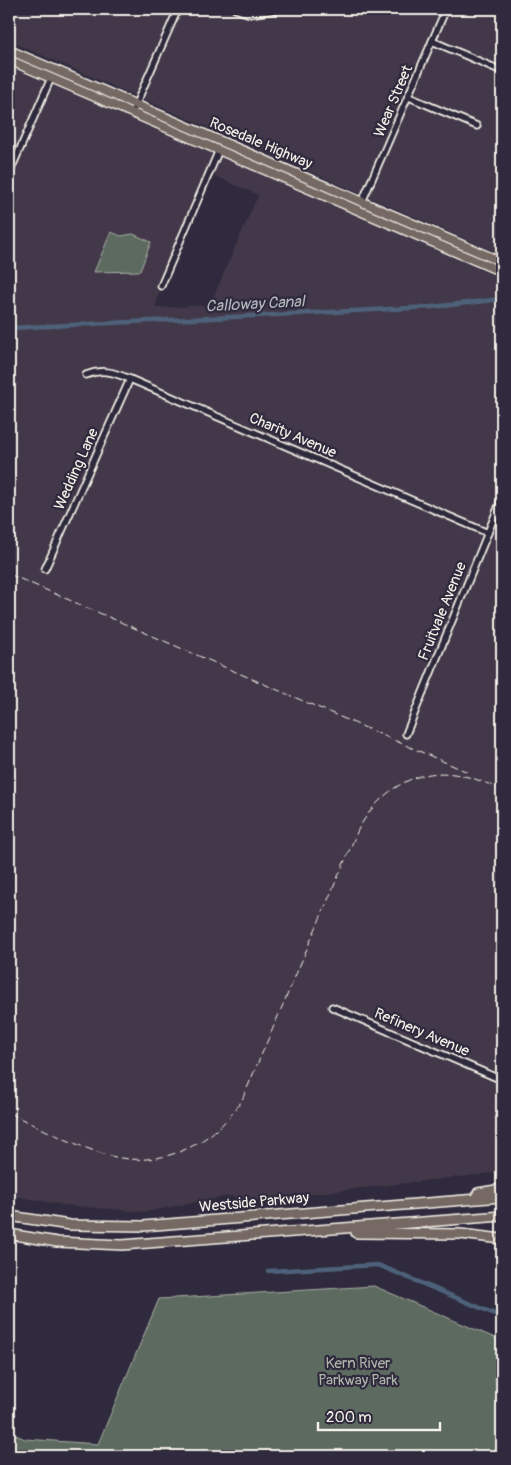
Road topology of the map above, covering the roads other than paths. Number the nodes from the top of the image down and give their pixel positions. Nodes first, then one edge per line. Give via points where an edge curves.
1 (178, 9) edge
2 (236, 9) edge
3 (281, 9) edge
4 (446, 9) edge
5 (432, 41) junction
6 (9, 50) edge
7 (9, 60) edge
8 (502, 72) edge
9 (51, 78) junction
10 (409, 97) junction
11 (136, 105) junction
12 (132, 113) junction
13 (477, 126) dead end
14 (177, 132) junction
15 (226, 144) junction
16 (219, 150) junction
17 (272, 163) junction
18 (9, 174) edge
19 (303, 186) junction
20 (362, 202) junction
21 (363, 212) junction
22 (421, 227) junction
23 (502, 262) edge
24 (502, 272) edge
25 (161, 286) dead end
26 (86, 374) dead end
27 (130, 379) junction
28 (502, 498) edge
29 (488, 533) junction
30 (45, 569) dead end
31 (406, 734) dead end
32 (332, 1007) dead end
33 (502, 1080) edge
34 (502, 1190) edge
35 (502, 1197) edge
36 (436, 1201) junction
37 (9, 1216) edge
38 (502, 1216) edge
39 (293, 1233) junction
40 (9, 1234) edge
41 (502, 1240) edge

1 - 11 street
2 - 3 street via 250,14
4 - 5 street, Wear Street
5 - 8 street
5 - 10 street, Wear Street
6 - 11 main road, Rosedale Highway
7 - 9 main road, Rosedale Highway
9 - 12 main road, Rosedale Highway
9 - 18 street
10 - 13 street
10 - 20 street, Wear Street
11 - 12 street
11 - 15 main road, Rosedale Highway
12 - 14 main road, Rosedale Highway
14 - 15 main road via 184,130 214,143
14 - 16 main road, Rosedale Highway
15 - 17 main road, Rosedale Highway
16 - 17 main road via 227,148 261,163
16 - 19 main road, Rosedale Highway
16 - 25 street
17 - 20 main road, Rosedale Highway
19 - 20 main road via 318,188 356,204
19 - 21 main road, Rosedale Highway
20 - 22 main road, Rosedale Highway
21 - 22 main road via 368,209 412,228
21 - 24 main road, Rosedale Highway
22 - 23 main road, Rosedale Highway
26 - 27 street, Charity Avenue via 108,371
27 - 29 street, Charity Avenue
27 - 30 street, Wedding Lane
28 - 29 street, Fruitvale Avenue
29 - 31 street, Fruitvale Avenue
32 - 33 street, Refinery Avenue
34 - 36 highway
35 - 36 highway, Westside Parkway
36 - 37 highway, Westside Parkway via 143,1226 70,1225
38 - 39 highway
39 - 40 highway via 122,1245 57,1242
39 - 41 highway via 453,1233

